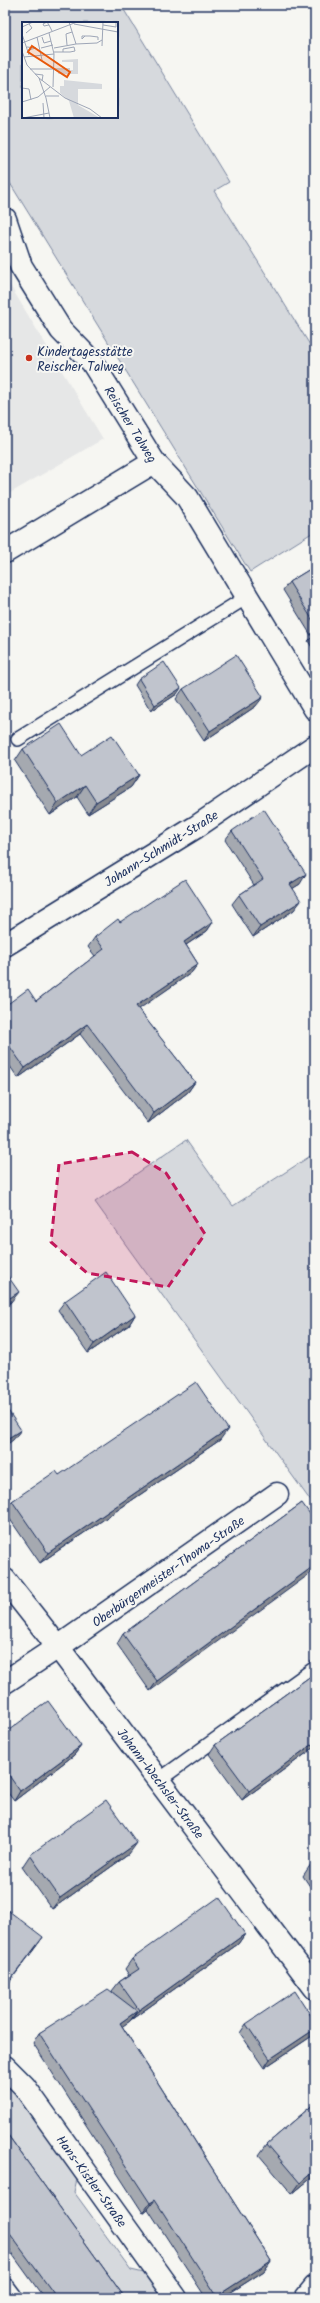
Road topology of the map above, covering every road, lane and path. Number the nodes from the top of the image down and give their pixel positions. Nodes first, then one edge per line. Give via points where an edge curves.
1 (5, 219) edge
2 (154, 462) junction
3 (5, 552) edge
4 (247, 597) junction
5 (315, 709) edge
6 (18, 739) dead end
7 (315, 746) edge
8 (5, 945) edge
9 (277, 1494) dead end
10 (5, 1580) edge
11 (58, 1647) junction
12 (315, 1668) edge
13 (5, 1682) edge
14 (159, 1780) junction
15 (315, 1988) edge
16 (5, 2067) edge
17 (315, 2287) edge
18 (5, 2290) edge
19 (11, 2298) edge
20 (176, 2298) edge
21 (306, 2298) edge

1 - 2 street, Reischer Talweg via 21,266 62,330 92,362
2 - 3 street
2 - 4 street, Reischer Talweg via 187,497
4 - 5 street, Reischer Talweg
4 - 6 lane
7 - 8 street, Johann-Schmidt-Straße via 196,827
9 - 11 street, Oberbürgermeister-Thoma-Straße
10 - 11 street, Johann-Wechsler-Straße
11 - 13 street, Oberbürgermeister-Thoma-Straße
11 - 14 street, Johann-Wechsler-Straße
12 - 14 lane
14 - 15 street, Johann-Wechsler-Straße
16 - 20 street, Hans-Kistler-Straße via 24,2086
17 - 21 street
18 - 19 street

